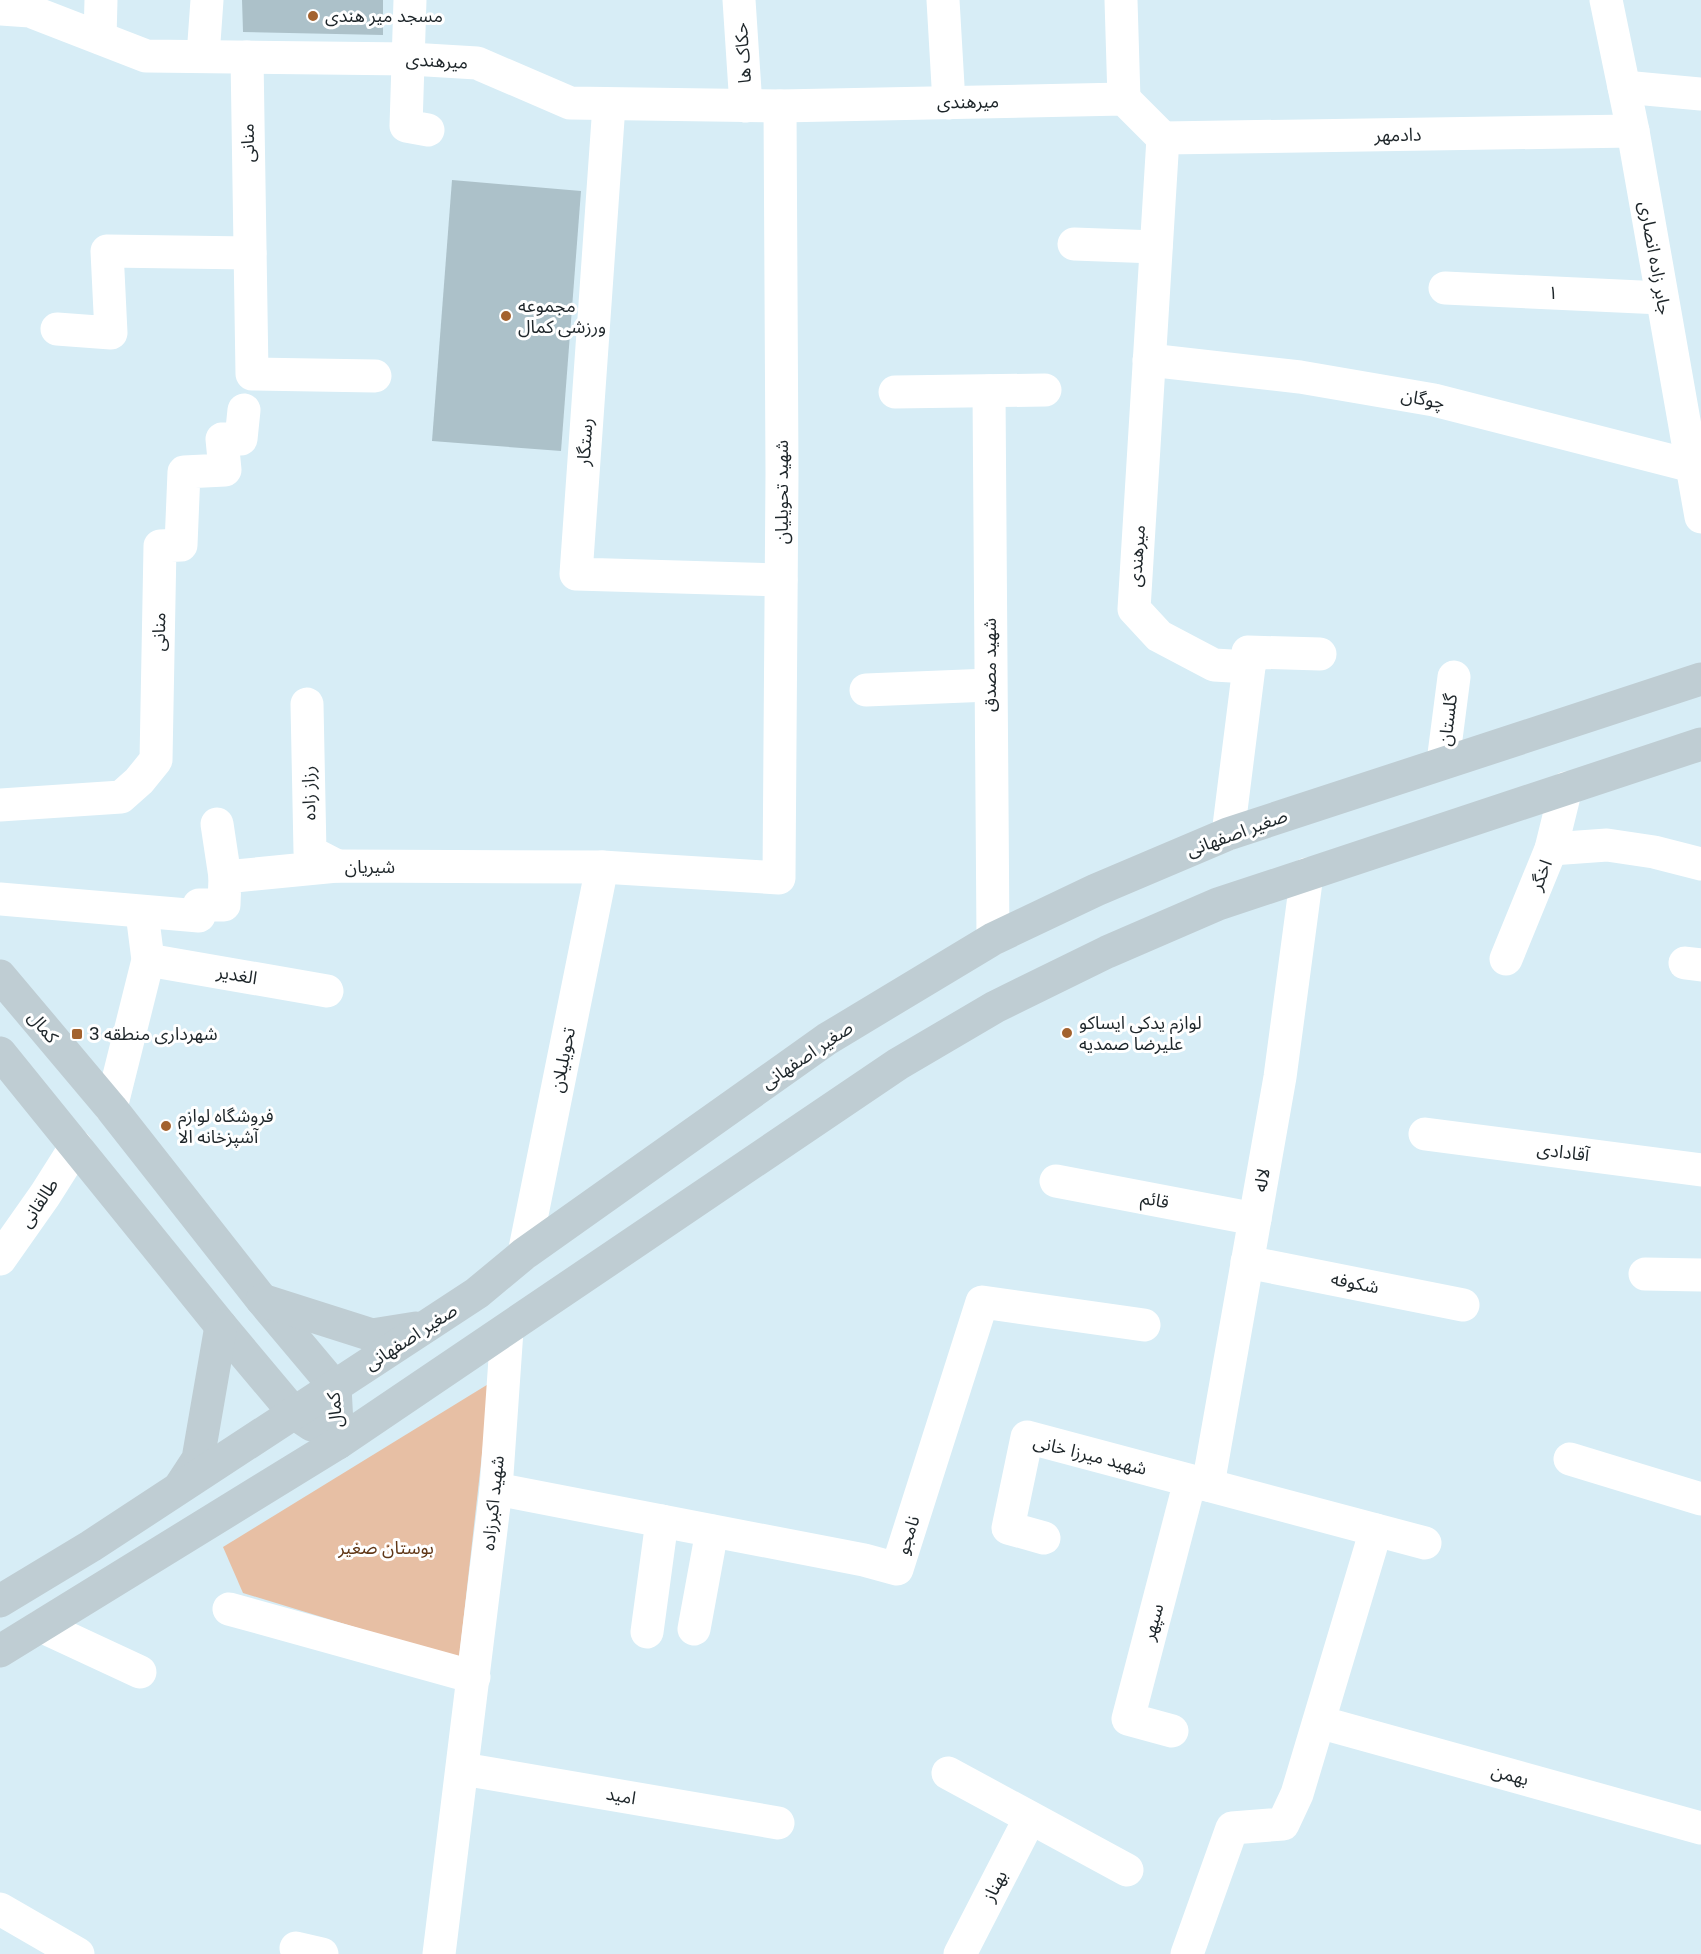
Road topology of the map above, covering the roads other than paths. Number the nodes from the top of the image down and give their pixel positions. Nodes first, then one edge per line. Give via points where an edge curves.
1 (101, 0) edge
2 (207, 0) edge
3 (410, 0) edge
4 (739, 0) edge
5 (943, 0) edge
6 (1121, 0) edge
7 (1606, 0) edge
8 (0, 9) edge
9 (99, 38) junction
10 (203, 56) junction
11 (247, 57) junction
12 (410, 59) junction
13 (1624, 87) junction
14 (1701, 94) edge
15 (1124, 99) junction
16 (949, 103) junction
17 (609, 105) junction
18 (746, 106) junction
19 (780, 106) junction
20 (428, 130) dead end
21 (1633, 131) junction
22 (1163, 138) junction
23 (1074, 244) dead end
24 (1156, 247) junction
25 (250, 253) junction
26 (1445, 288) dead end
27 (1662, 298) junction
28 (57, 329) dead end
29 (1149, 360) junction
30 (375, 376) dead end
31 (1045, 390) dead end
32 (989, 391) junction
33 (895, 392) dead end
34 (244, 410) dead end
35 (1692, 466) junction
36 (1701, 517) edge
37 (781, 580) junction
38 (1320, 654) dead end
39 (1250, 667) junction
40 (1454, 677) dead end
41 (1701, 679) edge
42 (990, 685) junction
43 (866, 690) dead end
44 (307, 704) dead end
45 (1701, 744) edge
46 (1443, 762) junction
47 (1566, 788) junction
48 (0, 805) edge
49 (217, 824) dead end
50 (1228, 834) junction
51 (1551, 849) junction
52 (1701, 864) edge
53 (337, 866) junction
54 (602, 867) junction
55 (1307, 874) junction
56 (225, 877) junction
57 (779, 878) joint
58 (0, 899) edge
59 (142, 913) junction
60 (993, 939) junction
61 (1506, 959) dead end
62 (147, 960) junction
63 (0, 976) edge
64 (327, 991) dead end
65 (0, 1053) edge
66 (111, 1108) junction
67 (1425, 1134) dead end
68 (76, 1146) junction
69 (1701, 1170) edge
70 (1056, 1181) dead end
71 (1255, 1219) junction
72 (524, 1254) junction
73 (0, 1259) edge
74 (1247, 1262) junction
75 (1645, 1274) dead end
76 (1701, 1275) edge
77 (262, 1300) junction
78 (1463, 1305) dead end
79 (1144, 1325) dead end
80 (221, 1326) junction
81 (426, 1327) junction
82 (507, 1330) junction
83 (335, 1387) junction
84 (294, 1413) junction
85 (338, 1443) junction
86 (1570, 1460) dead end
87 (1199, 1483) junction
88 (496, 1489) junction
89 (177, 1490) junction
90 (1701, 1499) edge
91 (662, 1521) junction
92 (1376, 1530) junction
93 (712, 1531) junction
94 (1044, 1538) dead end
95 (1425, 1543) dead end
96 (0, 1601) edge
97 (229, 1609) dead end
98 (41, 1626) junction
99 (694, 1629) dead end
100 (647, 1632) dead end
101 (0, 1651) edge
102 (140, 1672) dead end
103 (474, 1677) junction
104 (1319, 1722) junction
105 (1172, 1731) dead end
106 (463, 1768) junction
107 (948, 1773) dead end
108 (1030, 1818) junction
109 (778, 1822) dead end
110 (1701, 1828) edge
111 (1127, 1870) dead end
112 (0, 1909) edge
113 (78, 1954) edge
114 (439, 1954) edge
115 (960, 1954) edge
116 (1187, 1954) edge

1 - 9 street
2 - 10 street
3 - 12 street
4 - 18 street, حکاک ها
5 - 16 street
6 - 15 street
7 - 13 street, جابر زاده انصاری
8 - 9 street, میرهندی via 30,11
9 - 10 street, میرهندی via 146,56
10 - 11 street, میرهندی
11 - 12 street, میرهندی
11 - 25 street, منانی
12 - 17 street, میرهندی via 477,63 570,103
12 - 20 street via 406,126
13 - 14 street
13 - 21 street, جابر زاده انصاری
15 - 16 street, میرهندی
15 - 22 street
16 - 19 street, میرهندی
17 - 18 street, میرهندی
17 - 37 street, رستگار via 576,574
18 - 19 street, میرهندی
19 - 37 street, شهید تحویلیان
21 - 22 street, دادمهر
21 - 27 street, جابر زاده انصاری
22 - 24 street, میرهندی
23 - 24 street
24 - 29 street, میرهندی
25 - 28 street via 107,251 111,333
25 - 30 street, منانی via 252,374
26 - 27 street, ۱
27 - 35 street, جابر زاده انصاری
29 - 35 street, چوگان via 1300,377 1434,400
29 - 39 street, میرهندی via 1134,609 1160,636 1214,665
31 - 32 street
32 - 33 street
32 - 42 street, شهید مصدق
34 - 48 street, منانی via 241,439 222,439 225,470 184,472 181,545 160,546 156,760 121,797
35 - 36 street, جابر زاده انصاری
37 - 57 street, شهید تحویلیان
38 - 39 street via 1248,652
39 - 50 street
40 - 46 street, گلستان
41 - 46 main road, صغیر اصفهانی
42 - 43 street
42 - 60 street, شهید مصدق
44 - 53 street, رزاز زاده via 310,852
45 - 47 main road
46 - 50 main road, صغیر اصفهانی
47 - 51 street, اخگر
47 - 55 main road
49 - 56 street
50 - 60 main road, صغیر اصفهانی
51 - 52 street via 1607,845
51 - 61 street, اخگر
53 - 54 street, شیریان
53 - 56 street, شیریان
54 - 57 street, شیریان
54 - 72 street, تحویلیلان
55 - 71 street, لاله via 1280,1077
55 - 82 main road via 1107,952 995,1007 898,1064
56 - 59 street via 224,905 199,905 199,916
58 - 59 street
59 - 62 street
60 - 72 main road, صغیر اصفهانی via 827,1039
62 - 64 street, الغدیر
62 - 66 street
63 - 66 main road, کمال
65 - 68 main road, کمال
66 - 77 main road, کمال
67 - 69 street, آقادادی
68 - 73 street, طالقانی
68 - 80 main road, کمال
70 - 71 street, قائم
71 - 74 street, لاله
72 - 81 main road, صغیر اصفهانی via 477,1293
74 - 78 street, شکوفه
74 - 87 street, لاله
75 - 76 street
77 - 81 main road via 372,1335
77 - 83 main road, کمال
79 - 93 street, نامجو via 982,1302 897,1569
80 - 84 main road, کمال
80 - 89 main road via 198,1459
81 - 83 main road, صغیر اصفهانی
82 - 85 main road
82 - 88 street, شهید اکبرزاده
83 - 84 main road, صغیر اصفهانی
83 - 85 main road, کمال
84 - 85 main road, کمال
84 - 89 main road, صغیر اصفهانی
85 - 98 main road
86 - 90 street
87 - 92 street
87 - 94 street, شهید میرزا خانی via 1027,1437 1008,1528
87 - 105 street, سپهر via 1128,1719
88 - 91 street, نامجو
88 - 103 street, شهید اکبرزاده
89 - 96 main road, صغیر اصفهانی
91 - 93 street, نامجو
91 - 100 street
92 - 95 street
92 - 104 street
93 - 99 street
97 - 103 street
98 - 101 main road
98 - 102 street
103 - 106 street, شهید اکبرزاده
104 - 110 street, بهمن
104 - 116 street via 1297,1794 1283,1824 1232,1828
106 - 109 street, امید
106 - 114 street, شهید اکبرزاده
107 - 108 street
108 - 111 street
108 - 115 street, بهناز
112 - 113 street

